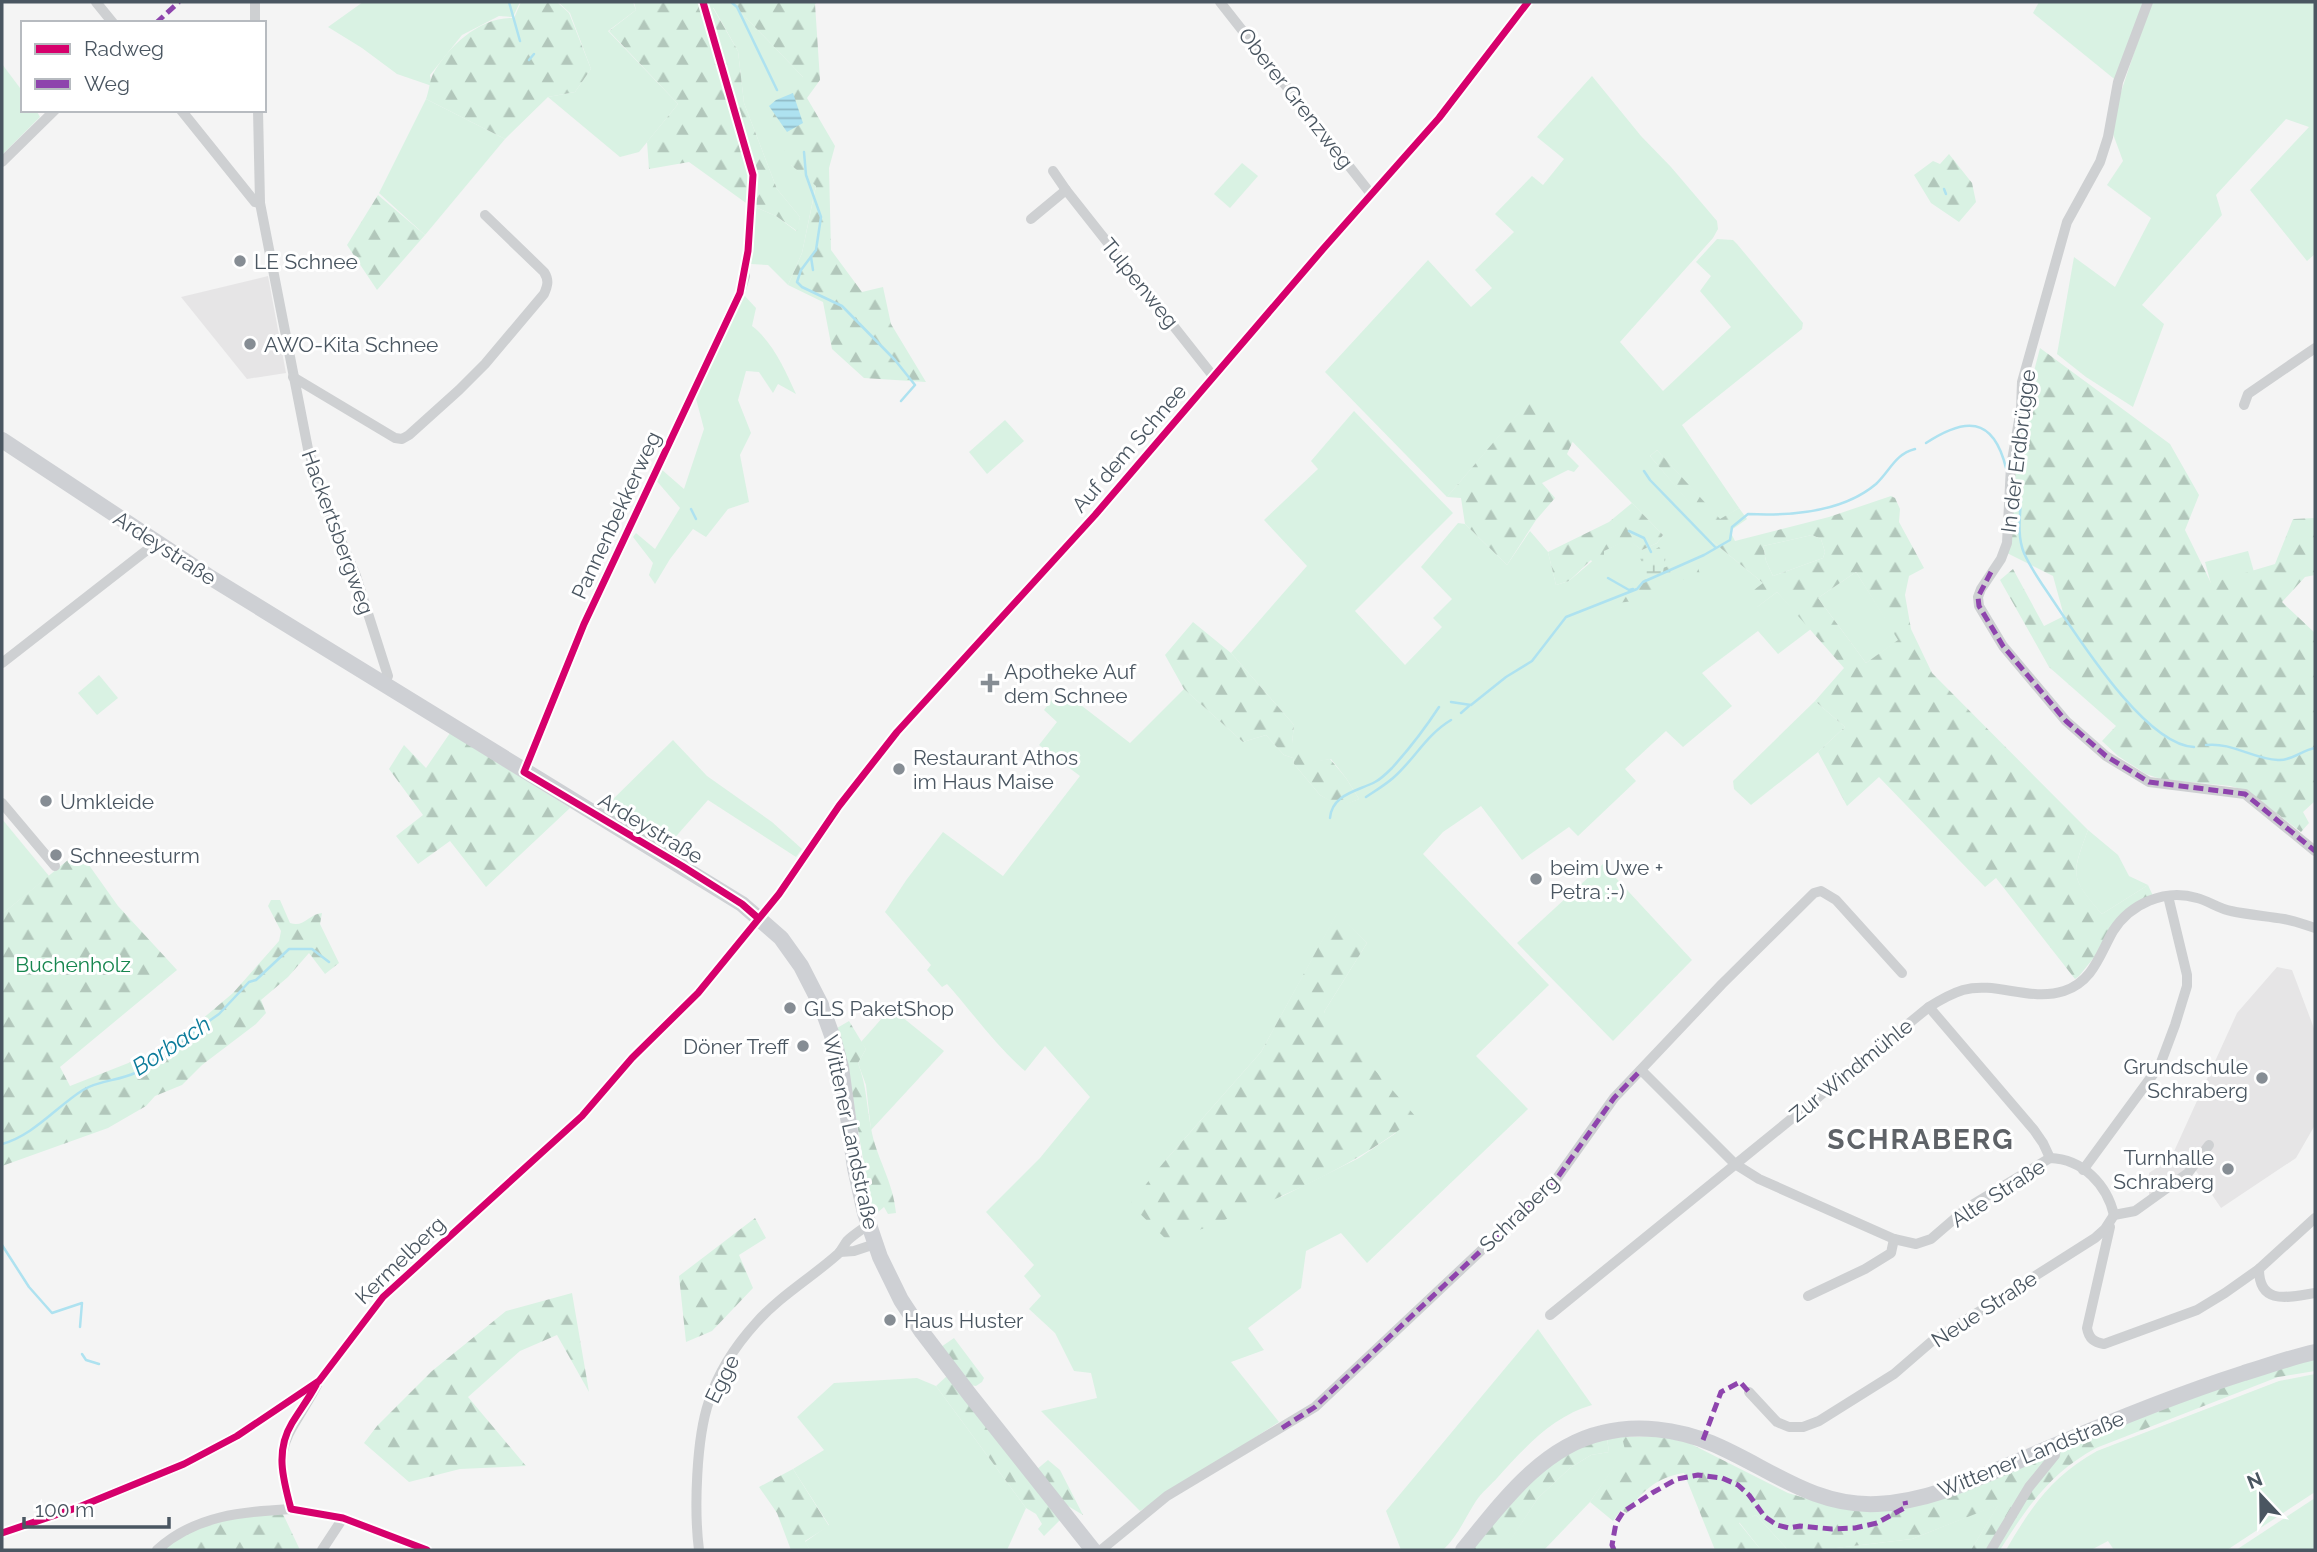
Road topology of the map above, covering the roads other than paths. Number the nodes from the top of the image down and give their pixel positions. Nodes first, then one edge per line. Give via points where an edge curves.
1 (96, 2) edge
2 (255, 2) edge
3 (1220, 2) edge
4 (1528, 2) edge
5 (2148, 2) edge
6 (111, 21) edge
7 (255, 21) edge
8 (53, 112) edge
9 (183, 112) edge
10 (258, 112) edge
11 (2, 162) edge
12 (1053, 171) dead end
13 (1066, 190) junction
14 (1371, 194) junction
15 (260, 203) junction
16 (485, 215) dead end
17 (1031, 219) dead end
18 (745, 276) dead end
19 (2315, 348) edge
20 (1213, 376) junction
21 (293, 377) junction
22 (2244, 405) dead end
23 (2, 440) edge
24 (156, 543) junction
25 (2, 663) edge
26 (384, 684) junction
27 (524, 772) junction
28 (2, 803) edge
29 (2315, 851) edge
30 (55, 866) dead end
31 (2168, 896) junction
32 (758, 918) junction
33 (2315, 928) edge
34 (1889, 958) junction
35 (1878, 967) dead end
36 (1902, 973) dead end
37 (1929, 1007) junction
38 (1641, 1070) junction
39 (2208, 1145) dead end
40 (2050, 1158) junction
41 (1735, 1164) junction
42 (2083, 1170) junction
43 (2115, 1214) junction
44 (2315, 1218) edge
45 (868, 1225) junction
46 (1894, 1239) junction
47 (875, 1244) junction
48 (840, 1252) junction
49 (2259, 1269) junction
50 (2315, 1293) edge
51 (1808, 1296) dead end
52 (1550, 1315) dead end
53 (2315, 1352) edge
54 (319, 1381) junction
55 (1749, 1392) dead end
56 (2056, 1445) junction
57 (291, 1509) junction
58 (343, 1518) junction
59 (2, 1533) edge
60 (157, 1550) edge
61 (322, 1550) edge
62 (427, 1550) edge
63 (699, 1550) edge
64 (1093, 1550) edge
65 (1101, 1550) edge
66 (1463, 1550) edge
67 (1990, 1550) edge

1 - 6 street
2 - 7 street
3 - 14 street, Oberer Grenzweg
4 - 14 street, Auf dem Schnee via 1439,118
5 - 29 street, In der Erdbrügge via 2119,82 2100,162 2067,222 2022,382 2007,543 1981,589 1979,606 2003,646 2066,721 2106,757 2150,782 2245,794
8 - 11 street
9 - 15 street
10 - 15 street, Hackertsbergweg
12 - 13 street, Tulpenweg
13 - 17 street
13 - 20 street, Tulpenweg
14 - 20 street, Auf dem Schnee
15 - 21 street, Hackertsbergweg
16 - 21 street via 544,272 548,286 485,363 409,435 395,438
18 - 27 street, Pannenbekkerweg via 584,624
19 - 22 street via 2248,394
20 - 32 street, Auf dem Schnee via 1080,532 897,732
21 - 26 street, Hackertsbergweg via 316,480 358,583 388,676
23 - 24 main road, Ardeystraße
24 - 25 street
24 - 26 main road, Ardeystraße
26 - 27 main road, Ardeystraße
27 - 32 main road, Ardeystraße via 682,866
28 - 30 street
31 - 33 street via 2187,895 2229,911
31 - 37 street, Zur Windmühle via 2148,901 2126,915 2092,971 2070,988 2036,995 1964,990
31 - 42 street via 2187,986 2160,1065
32 - 45 main road, Wittener Landstraße via 781,937 801,966 834,1041
32 - 54 street, Kermelberg via 698,993 582,1116 383,1297
34 - 35 street
34 - 36 street, Schraberg
34 - 38 street, Schraberg via 1827,892 1814,893
37 - 40 street via 2034,1130
37 - 41 street, Zur Windmühle
38 - 41 street, Alte Straße
38 - 65 street, Schraberg via 1614,1098 1555,1181 1315,1407 1167,1496
39 - 43 street, Neue Straße via 2189,1174 2134,1211
40 - 42 street, Alte Straße
40 - 46 street, Alte Straße via 1967,1208 1931,1239 1916,1244
41 - 46 street, Alte Straße
41 - 52 street, Zur Windmühle
42 - 43 street via 2103,1186
43 - 49 street via 2087,1328 2095,1342 2114,1342 2197,1310
43 - 55 street, Neue Straße via 2095,1238 1931,1342 1894,1374 1819,1421 1789,1427 1777,1422
44 - 49 street
45 - 47 main road, Wittener Landstraße
45 - 48 street, Egge
46 - 51 street via 1891,1253
47 - 48 street, Egge
47 - 64 main road, Wittener Landstraße via 922,1332
48 - 63 street, Egge via 757,1322 714,1388 704,1420 699,1471
49 - 50 street via 2259,1282 2266,1293 2278,1297
53 - 56 main road, Wittener Landstraße via 2208,1385
54 - 57 street via 282,1450 282,1478
54 - 59 street, Kermelberg via 237,1437 184,1464
56 - 66 main road, Wittener Landstraße via 1944,1492 1876,1504 1821,1497 1691,1436 1638,1429 1601,1433 1542,1465 1499,1506
56 - 67 street via 2055,1455
57 - 58 street
57 - 60 street via 223,1515 180,1532
58 - 61 street
58 - 62 street

